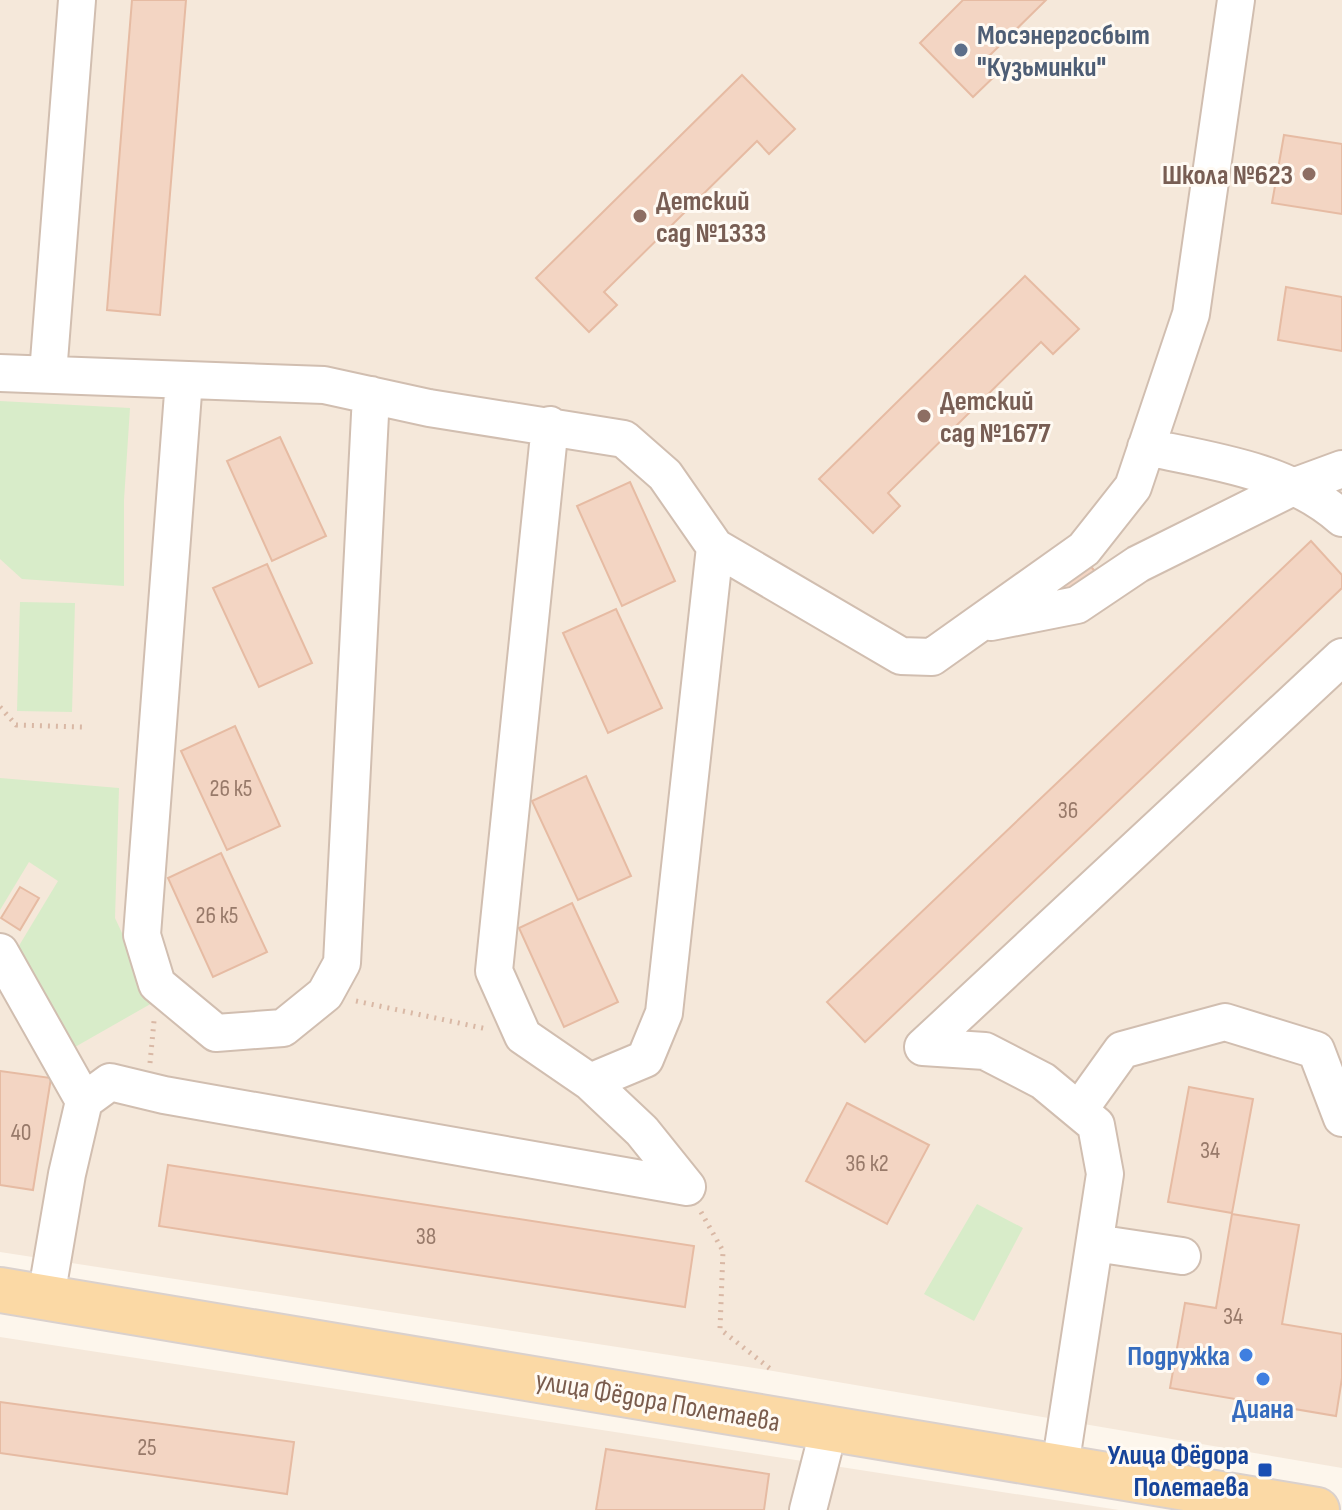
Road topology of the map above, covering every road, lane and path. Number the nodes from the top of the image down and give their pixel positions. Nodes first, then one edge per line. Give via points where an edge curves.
1 (77, 0) edge
2 (1236, 0) edge
3 (0, 373) edge
4 (48, 374) junction
5 (184, 380) junction
6 (371, 395) junction
7 (550, 425) junction
8 (1146, 447) junction
9 (1342, 469) edge
10 (1293, 487) junction
11 (1342, 518) edge
12 (715, 547) junction
13 (977, 625) junction
14 (1342, 657) edge
15 (0, 707) edge
16 (82, 727) dead end
17 (0, 952) edge
18 (157, 984) junction
19 (325, 994) junction
20 (523, 1036) junction
21 (590, 1082) junction
22 (148, 1091) junction
23 (84, 1101) junction
24 (1079, 1110) junction
25 (1342, 1118) edge
26 (687, 1187) junction
27 (1095, 1243) junction
28 (1182, 1256) dead end
29 (0, 1290) edge
30 (46, 1297) junction
31 (773, 1371) dead end
32 (829, 1428) junction
33 (1060, 1467) junction
34 (808, 1510) edge
35 (1317, 1510) edge

1 - 4 lane
2 - 8 lane via 1191,314
3 - 4 lane
4 - 5 lane
5 - 6 lane via 324,385
5 - 18 lane via 142,935
6 - 7 lane
6 - 19 lane via 342,963
7 - 12 lane via 624,439 665,475
7 - 20 lane via 494,971
8 - 10 lane via 1234,466
8 - 13 lane via 1133,487 1084,549
9 - 10 lane
10 - 11 lane via 1317,496
10 - 13 lane via 1138,564 1077,605
12 - 13 lane via 901,656 932,657
12 - 21 lane via 664,1013 645,1059
14 - 24 lane via 923,1047 985,1051 1043,1081
15 - 16 path via 16,725
17 - 23 lane
18 - 19 lane via 216,1033 283,1028
18 - 22 path
19 - 20 path
20 - 21 lane
21 - 26 lane via 642,1131
22 - 23 lane via 110,1082
22 - 26 lane
23 - 30 lane
24 - 25 lane via 1122,1050 1225,1022 1316,1050
24 - 27 lane via 1096,1125 1105,1174
26 - 31 path via 723,1251 720,1329
27 - 28 lane
27 - 33 lane
29 - 30 main road, улица Фёдора Полетаева
30 - 32 main road, улица Фёдора Полетаева
32 - 33 main road, улица Фёдора Полетаева
32 - 34 lane
33 - 35 main road, улица Фёдора Полетаева

